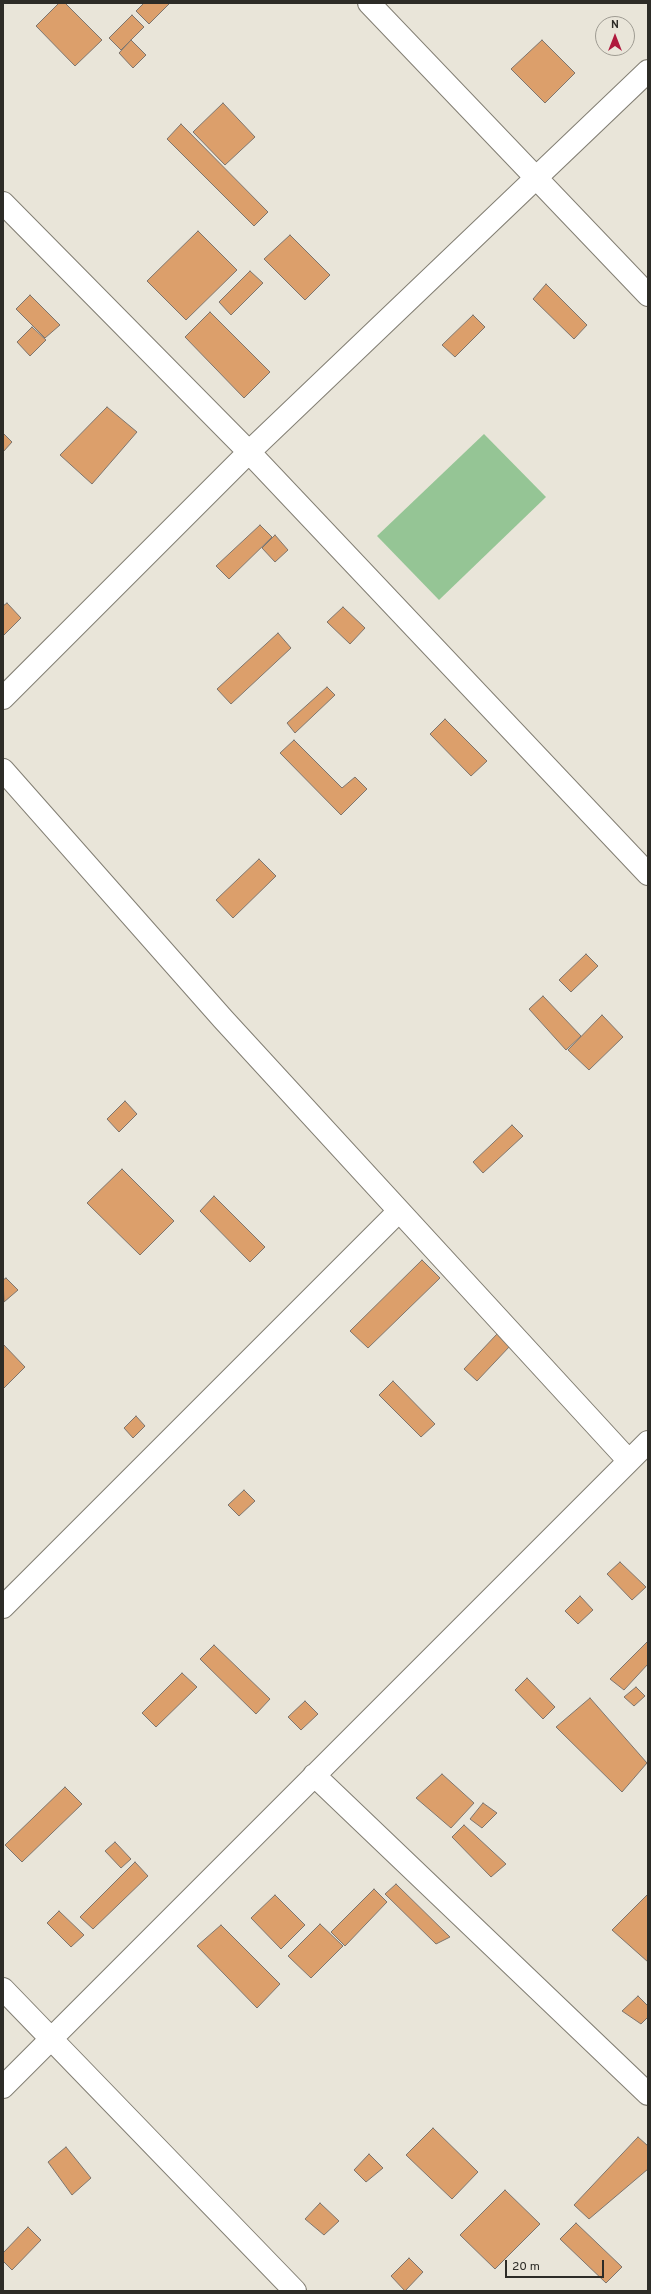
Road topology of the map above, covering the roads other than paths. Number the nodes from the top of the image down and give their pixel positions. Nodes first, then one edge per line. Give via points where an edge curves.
1 (369, 3) edge
2 (648, 71) edge
3 (536, 178) junction
4 (3, 203) edge
5 (648, 295) edge
6 (249, 452) junction
7 (3, 698) edge
8 (3, 770) edge
9 (648, 874) edge
10 (399, 1211) junction
11 (648, 1442) edge
12 (629, 1461) junction
13 (3, 1607) edge
14 (314, 1775) junction
15 (3, 1988) edge
16 (51, 2039) junction
17 (3, 2087) edge
18 (648, 2094) edge
19 (296, 2291) edge

1 - 3 street
2 - 3 street
3 - 5 street
3 - 6 street
4 - 6 street
6 - 7 street
6 - 9 street
8 - 10 street via 223,1019
10 - 12 street
10 - 13 street
11 - 12 street
12 - 14 street
14 - 16 street
14 - 18 street
15 - 16 street
16 - 17 street
16 - 19 street

